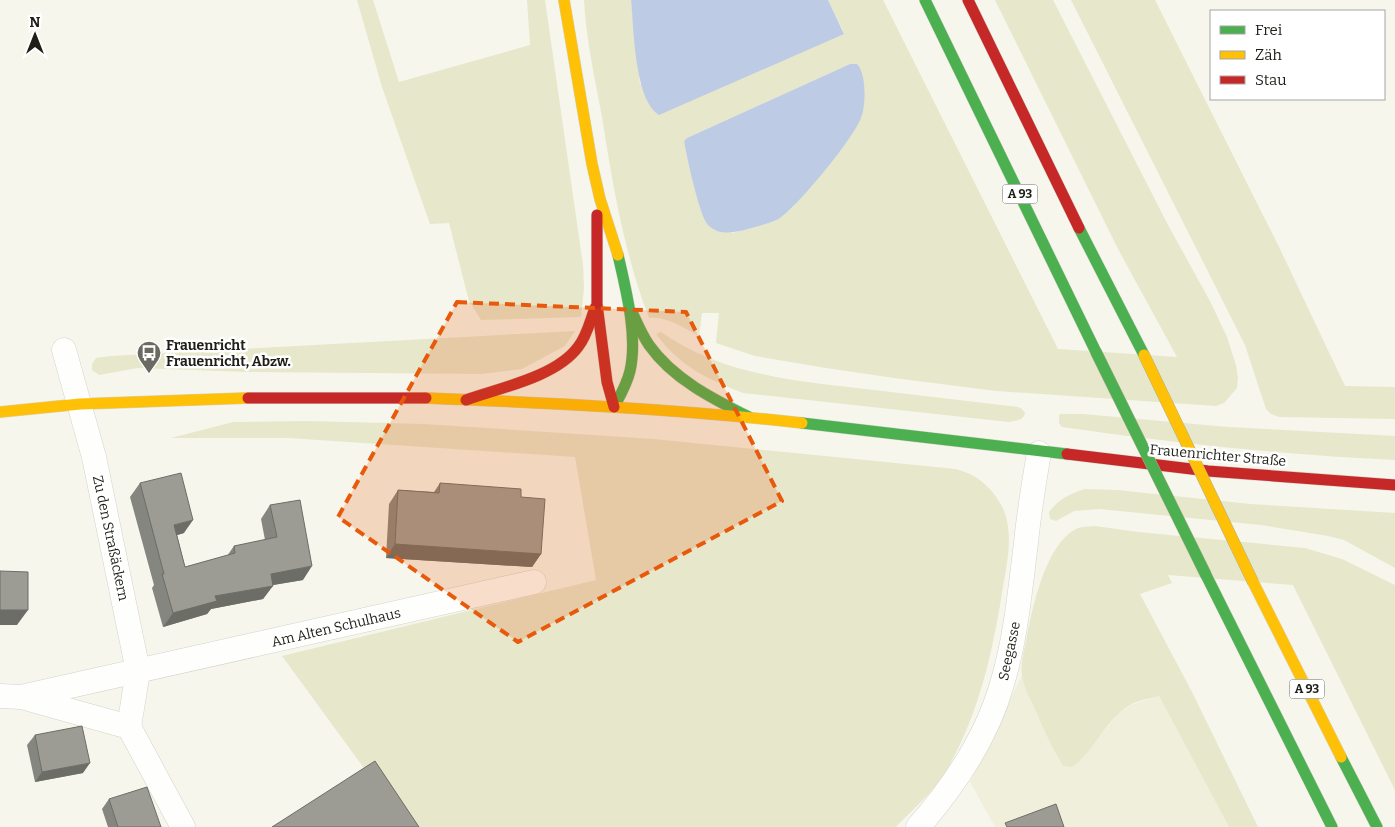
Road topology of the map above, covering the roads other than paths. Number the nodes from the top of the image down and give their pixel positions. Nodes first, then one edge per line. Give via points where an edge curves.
1 (919, 0) edge
2 (925, 0) edge
3 (968, 0) edge
4 (565, 1) edge
5 (943, 37) junction
6 (597, 189) junction
7 (626, 296) junction
8 (597, 304) junction
9 (64, 350) dead end
10 (466, 400) junction
11 (80, 404) junction
12 (614, 407) junction
13 (0, 412) edge
14 (749, 417) junction
15 (1039, 452) junction
16 (1395, 484) edge
17 (534, 582) dead end
18 (138, 672) junction
19 (11, 696) edge
20 (129, 727) junction
21 (1361, 796) junction
22 (183, 827) edge
23 (918, 827) edge
24 (1332, 827) edge
25 (1376, 827) edge
26 (1381, 827) edge

1 - 5 main road
2 - 5 main road, A 93
3 - 21 main road, A 93, bridge
4 - 6 main road via 577,90
5 - 24 main road, A 93, bridge
6 - 7 main road via 613,237
6 - 8 main road
7 - 12 main road via 633,342 631,365
7 - 14 main road via 641,332 656,353 697,390
8 - 10 main road via 586,335 566,359 530,377
8 - 12 main road via 607,382
9 - 11 street, Zu den Straßäckern
10 - 11 main road, Frauenrichter Straße via 307,396
10 - 12 main road, Frauenrichter Straße
11 - 13 main road, Frauenrichter Straße
11 - 18 street, Zu den Straßäckern
12 - 14 main road, Frauenrichter Straße
14 - 15 main road, Frauenrichter Straße
15 - 16 main road, Frauenrichter Straße via 1208,471
15 - 23 street, Seegasse via 1016,626 1002,685 985,727 961,770 939,804
17 - 18 street, Am Alten Schulhaus
18 - 19 street, Am Alten Schulhaus
18 - 20 street
19 - 20 street
20 - 22 street
21 - 25 main road, A 93
21 - 26 main road

